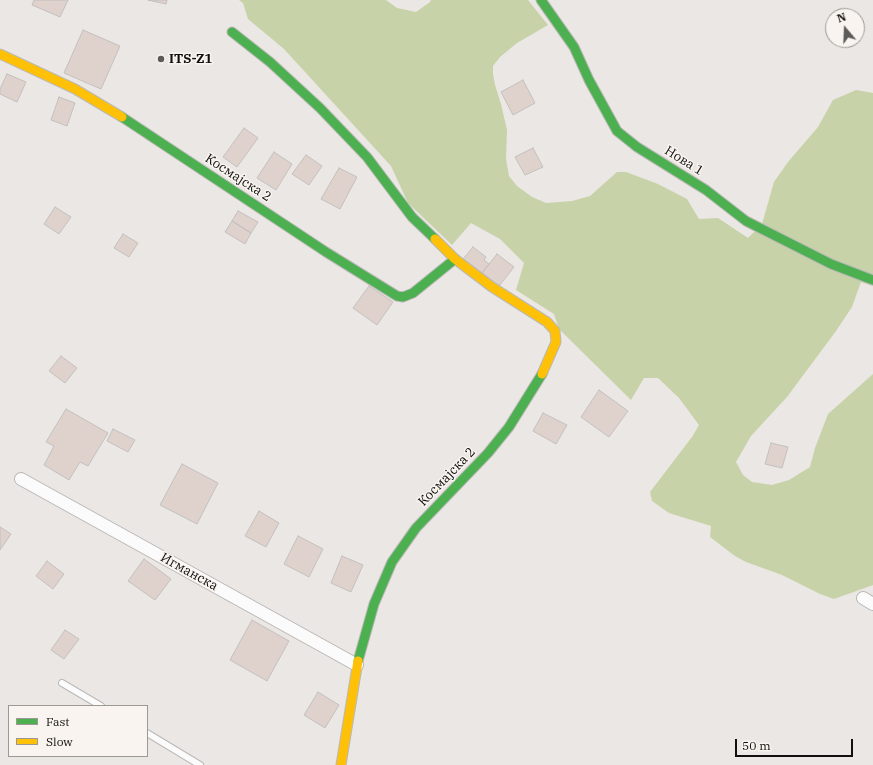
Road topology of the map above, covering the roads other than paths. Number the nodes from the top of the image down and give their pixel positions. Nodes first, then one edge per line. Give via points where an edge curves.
1 (541, 0) edge
2 (232, 32) dead end
3 (0, 54) edge
4 (455, 259) junction
5 (873, 280) edge
6 (21, 480) dead end
7 (357, 665) junction
8 (62, 683) dead end
9 (99, 705) edge
10 (148, 734) edge
11 (200, 765) edge
12 (342, 765) edge

1 - 5 street, Нова 1 via 574,47 617,131 637,147 706,190 746,221 832,264
2 - 4 street, Космајска 2 via 270,62 320,108 367,157 412,217
3 - 4 street, Космајска 2 via 75,89 112,110 397,296 403,297 413,293
4 - 7 street, Космајска 2 via 492,287 547,322 555,331 556,342 539,379 509,427 488,453 416,528 392,562 374,604
6 - 7 street, Игманска
7 - 12 street, Космајска 2
8 - 9 lane
10 - 11 lane

